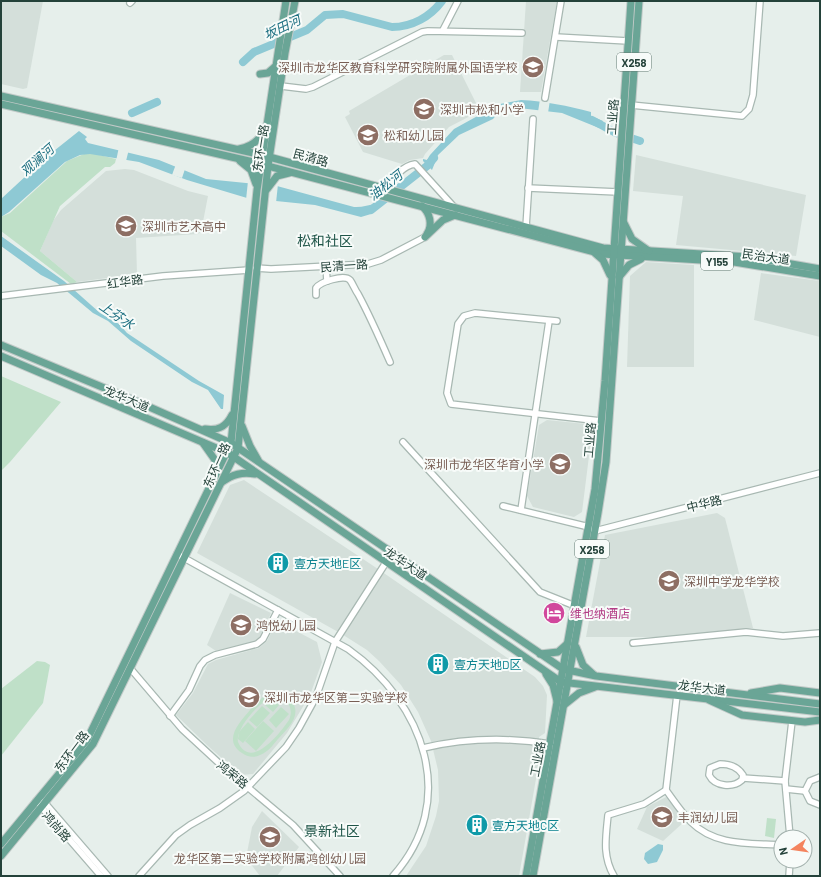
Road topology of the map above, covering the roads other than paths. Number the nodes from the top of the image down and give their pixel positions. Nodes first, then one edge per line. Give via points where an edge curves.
1 (286, 1) edge
2 (295, 1) edge
3 (458, 1) edge
4 (562, 1) edge
5 (631, 1) edge
6 (639, 1) edge
7 (760, 1) edge
8 (443, 30) junction
9 (522, 33) dead end
10 (556, 37) junction
11 (628, 41) junction
12 (276, 66) junction
13 (260, 74) dead end
14 (281, 86) junction
15 (1, 96) edge
16 (545, 98) dead end
17 (1, 104) edge
18 (631, 105) junction
19 (533, 119) dead end
20 (268, 122) junction
21 (626, 123) junction
22 (235, 149) junction
23 (266, 156) junction
24 (234, 157) junction
25 (260, 164) junction
26 (268, 166) junction
27 (294, 172) junction
28 (256, 181) junction
29 (269, 182) junction
30 (528, 188) junction
31 (386, 189) junction
32 (618, 192) junction
33 (422, 206) junction
34 (454, 207) junction
35 (457, 215) junction
36 (623, 218) junction
37 (526, 227) junction
38 (426, 237) junction
39 (593, 252) junction
40 (617, 253) junction
41 (650, 255) junction
42 (326, 266) junction
43 (253, 269) junction
44 (820, 269) edge
45 (820, 276) edge
46 (615, 279) junction
47 (327, 281) junction
48 (316, 295) dead end
49 (1, 296) edge
50 (548, 320) junction
51 (557, 321) dead end
52 (1, 345) edge
53 (1, 356) edge
54 (390, 362) dead end
55 (535, 414) junction
56 (232, 418) junction
57 (602, 421) junction
58 (241, 422) junction
59 (199, 429) junction
60 (202, 441) junction
61 (403, 442) dead end
62 (231, 443) junction
63 (238, 448) junction
64 (231, 455) junction
65 (260, 463) junction
66 (820, 473) edge
67 (260, 475) junction
68 (217, 482) junction
69 (503, 506) dead end
70 (522, 510) junction
71 (589, 527) junction
72 (595, 531) junction
73 (392, 553) junction
74 (177, 554) junction
75 (184, 558) junction
76 (386, 562) junction
77 (575, 606) junction
78 (278, 610) junction
79 (820, 633) edge
80 (335, 642) junction
81 (572, 642) junction
82 (633, 643) dead end
83 (540, 654) junction
84 (130, 668) junction
85 (544, 670) junction
86 (566, 671) junction
87 (596, 676) junction
88 (565, 682) junction
89 (601, 686) junction
90 (820, 692) edge
91 (742, 694) junction
92 (677, 695) junction
93 (708, 699) junction
94 (820, 704) edge
95 (564, 705) junction
96 (820, 712) edge
97 (556, 713) junction
98 (170, 716) junction
99 (820, 720) edge
100 (792, 721) junction
101 (550, 744) junction
102 (423, 748) junction
103 (820, 777) edge
104 (743, 778) junction
105 (785, 781) junction
106 (248, 787) junction
107 (786, 789) junction
108 (666, 790) junction
109 (805, 791) junction
110 (36, 801) junction
111 (43, 805) junction
112 (820, 805) edge
113 (789, 829) edge
114 (1, 844) edge
115 (773, 845) edge
116 (1, 856) edge
117 (101, 876) edge
118 (108, 876) edge
119 (139, 876) edge
120 (340, 876) edge
121 (392, 876) edge
122 (526, 876) edge
123 (533, 876) edge
124 (614, 876) edge

1 - 12 main road, 东环一路
2 - 14 main road, 东环一路
3 - 8 street
4 - 10 street
5 - 11 main road, 工业路 / X258
6 - 18 main road, 工业路 / X258
7 - 18 street via 753,95 746,113 738,116
8 - 9 street
8 - 14 street via 422,32 313,88
10 - 11 street
10 - 16 street
11 - 21 main road, 工业路 / X258
12 - 13 main road via 268,73
12 - 20 main road, 东环一路
14 - 23 main road, 东环一路
15 - 22 main road, 民清路
17 - 24 main road, 民清路
18 - 21 main road, 工业路 / X258
19 - 30 street
20 - 22 main road via 255,142 246,148
20 - 23 main road, 东环一路
21 - 32 main road, 工业路 / X258 via 621,146
21 - 36 main road, 工业路 / X258 via 629,147
22 - 23 main road, 民清路
23 - 25 main road, 东环一路
23 - 26 main road, 东环一路
23 - 31 main road, 民清路
24 - 25 main road, 民清路
24 - 28 main road via 248,166
25 - 26 main road, 民清路
25 - 28 main road, 东环一路
26 - 27 main road, 民清路
26 - 29 main road, 东环一路
27 - 29 main road via 279,175
27 - 33 main road, 民清路
28 - 43 main road, 东环一路
29 - 43 main road, 东环一路 via 265,192
30 - 32 street
30 - 37 street
31 - 34 main road, 民清路
31 - 34 street via 412,164 417,166
32 - 40 main road, 工业路 / X258
33 - 35 main road, 民清路
33 - 38 main road via 430,221
34 - 37 main road, 民清路
35 - 38 main road via 446,218
35 - 39 main road, 民清路
36 - 40 main road, 工业路 / X258
36 - 41 main road via 624,226 632,240
37 - 40 main road, 民清路
38 - 42 street, 民清一路 via 373,263
39 - 40 main road, 民清路
39 - 46 main road via 603,260
40 - 41 main road, 民治大道 / Y155
40 - 46 main road, 工业路 / X258
41 - 44 main road, 民治大道 / Y155 via 752,257
41 - 45 main road, 民治大道 / Y155 via 734,262
41 - 46 main road via 629,265
42 - 43 street, 民清一路
42 - 47 street
43 - 49 street, 红华路 via 163,276
43 - 56 main road, 东环一路
43 - 58 main road, 东环一路
46 - 57 main road, 工业路 / X258
46 - 72 main road, 工业路 / X258 via 606,462
47 - 48 street via 317,286
47 - 54 street via 345,278 350,280
50 - 51 street
50 - 55 street
50 - 55 street via 472,313 464,316 458,324 447,393 451,404
52 - 59 main road, 龙华大道
53 - 60 main road, 龙华大道
55 - 57 street
55 - 70 street
56 - 59 main road via 218,429
56 - 62 main road, 东环一路
57 - 71 main road, 工业路 / X258
58 - 63 main road, 东环一路
58 - 65 main road
59 - 62 main road, 龙华大道
60 - 64 main road, 龙华大道
60 - 68 main road via 215,460
61 - 77 street via 540,592
62 - 63 main road, 龙华大道
62 - 64 main road, 东环一路
63 - 64 main road, 东环一路
63 - 65 main road, 龙华大道
64 - 67 main road, 龙华大道
64 - 68 main road, 东环一路
65 - 73 main road, 龙华大道
66 - 72 street, 中华路
67 - 68 main road via 239,473
67 - 76 main road, 龙华大道
68 - 74 main road, 东环一路
68 - 75 main road, 东环一路
69 - 70 street
70 - 71 street
71 - 72 street
71 - 77 main road, 工业路 / X258
72 - 81 main road, 工业路 / X258
73 - 76 street
73 - 83 main road, 龙华大道
74 - 75 street
74 - 110 main road, 东环一路 via 87,740
75 - 78 street
75 - 84 main road, 东环一路
76 - 80 street
76 - 85 main road, 龙华大道
77 - 81 main road, 工业路 / X258
78 - 80 street
78 - 98 street via 265,635 256,644 211,656 203,663 189,690
79 - 82 street via 783,636 746,632
80 - 102 street via 373,668 393,691 409,717
80 - 106 street via 322,682 305,718 286,747
81 - 83 main road via 558,652
81 - 86 main road, 工业路 / X258
81 - 87 main road via 588,671
83 - 86 main road, 龙华大道
84 - 98 street, 鸿荣路
84 - 111 main road, 东环一路 via 93,744
85 - 88 main road, 龙华大道
85 - 97 main road via 553,685
86 - 87 main road, 龙华大道
86 - 88 main road, 工业路 / X258
87 - 91 main road, 龙华大道
88 - 89 main road, 龙华大道
88 - 95 main road, 工业路 / X258
88 - 97 main road, 工业路 / X258
89 - 92 main road, 龙华大道
89 - 95 main road via 579,693
90 - 91 main road via 780,688
91 - 94 main road, 龙华大道
92 - 93 main road, 龙华大道
92 - 108 street
93 - 96 main road, 龙华大道
93 - 100 main road via 742,715
95 - 123 main road, 工业路 / X258
97 - 101 main road, 工业路 / X258
98 - 106 street, 鸿荣路 via 207,754
99 - 100 main road
100 - 105 street
101 - 102 street via 486,739
101 - 122 main road, 工业路 / X258
102 - 121 street via 429,786 426,814 417,841
103 - 109 street via 810,781
104 - 104 street via 737,783 723,785 711,778 709,772 713,766 727,764 739,770
104 - 105 street
105 - 107 street
106 - 119 street via 228,803 183,830
106 - 120 street, 鸿荣路 via 293,824
107 - 109 street
107 - 113 street
108 - 115 street via 691,822 711,836 735,843
108 - 124 street via 644,804 608,815 605,852
109 - 112 street via 810,801
110 - 111 street, 鸿尚路
110 - 114 main road, 东环一路
111 - 116 main road, 东环一路
111 - 117 street, 鸿尚路
111 - 118 street, 鸿尚路

